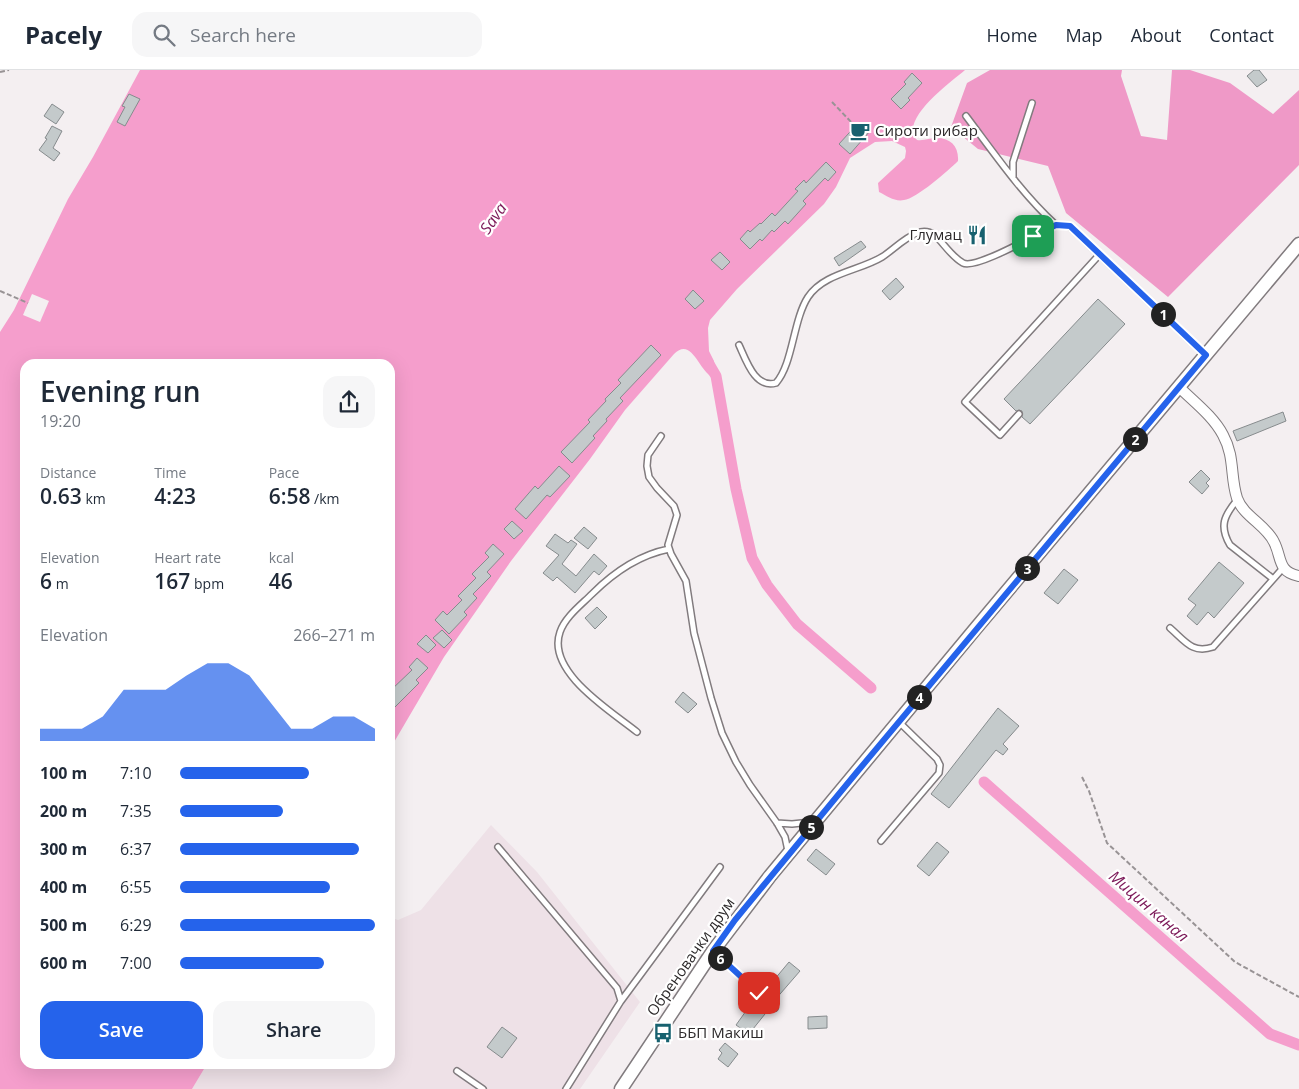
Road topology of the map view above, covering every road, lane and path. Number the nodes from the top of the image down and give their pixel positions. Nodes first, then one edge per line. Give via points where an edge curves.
1 (9, 70) edge
2 (0, 72) edge
3 (832, 102) dead end
4 (1032, 103) dead end
5 (966, 116) dead end
6 (855, 126) dead end
7 (1013, 178) junction
8 (1056, 225) junction
9 (1299, 244) edge
10 (1100, 254) junction
11 (0, 291) edge
12 (28, 303) dead end
13 (740, 345) dead end
14 (1206, 355) junction
15 (1179, 387) junction
16 (1018, 414) dead end
17 (661, 436) dead end
18 (1237, 500) junction
19 (670, 549) junction
20 (1283, 568) junction
21 (1299, 576) edge
22 (1272, 578) junction
23 (1170, 628) dead end
24 (898, 721) junction
25 (637, 732) dead end
26 (1082, 777) dead end
27 (815, 822) junction
28 (777, 823) junction
29 (880, 841) dead end
30 (498, 846) dead end
31 (789, 854) junction
32 (720, 867) dead end
33 (713, 951) junction
34 (1299, 998) edge
35 (621, 1001) junction
36 (775, 1008) dead end
37 (457, 1071) dead end
38 (483, 1089) edge
39 (566, 1089) edge
40 (621, 1089) edge

1 - 2 path
3 - 6 path
4 - 7 lane via 1013,162
5 - 7 lane
7 - 8 lane
8 - 10 lane via 1070,226
8 - 13 lane via 973,264 962,263 935,235 923,231 865,266 829,278 816,287 802,309 782,375 776,383 758,380
9 - 14 street, Обреновачки друм
10 - 14 lane
10 - 16 lane via 965,402 1000,434
11 - 12 path
14 - 15 street, Обреновачки друм
15 - 18 street via 1214,422 1229,445
15 - 24 street, Обреновачки друм
17 - 19 lane via 648,455 647,466 657,488 674,506 675,526 670,535
18 - 20 street via 1273,540
18 - 22 lane via 1223,526 1227,540
19 - 25 lane via 639,559 611,576 569,618 558,638 562,659 577,684
19 - 28 lane via 686,581 694,633 722,734 750,785
20 - 21 street
20 - 22 lane
22 - 23 lane via 1213,647 1198,650 1191,647
24 - 27 street, Обреновачки друм
24 - 29 lane via 937,759 939,774
26 - 34 path via 1108,843 1235,962
27 - 28 lane
27 - 31 street, Обреновачки друм
28 - 31 lane via 785,836
30 - 35 lane via 617,988
31 - 33 street, Обреновачки друм
32 - 35 lane
33 - 36 lane
33 - 40 street, Обреновачки друм
35 - 39 lane
37 - 38 lane

